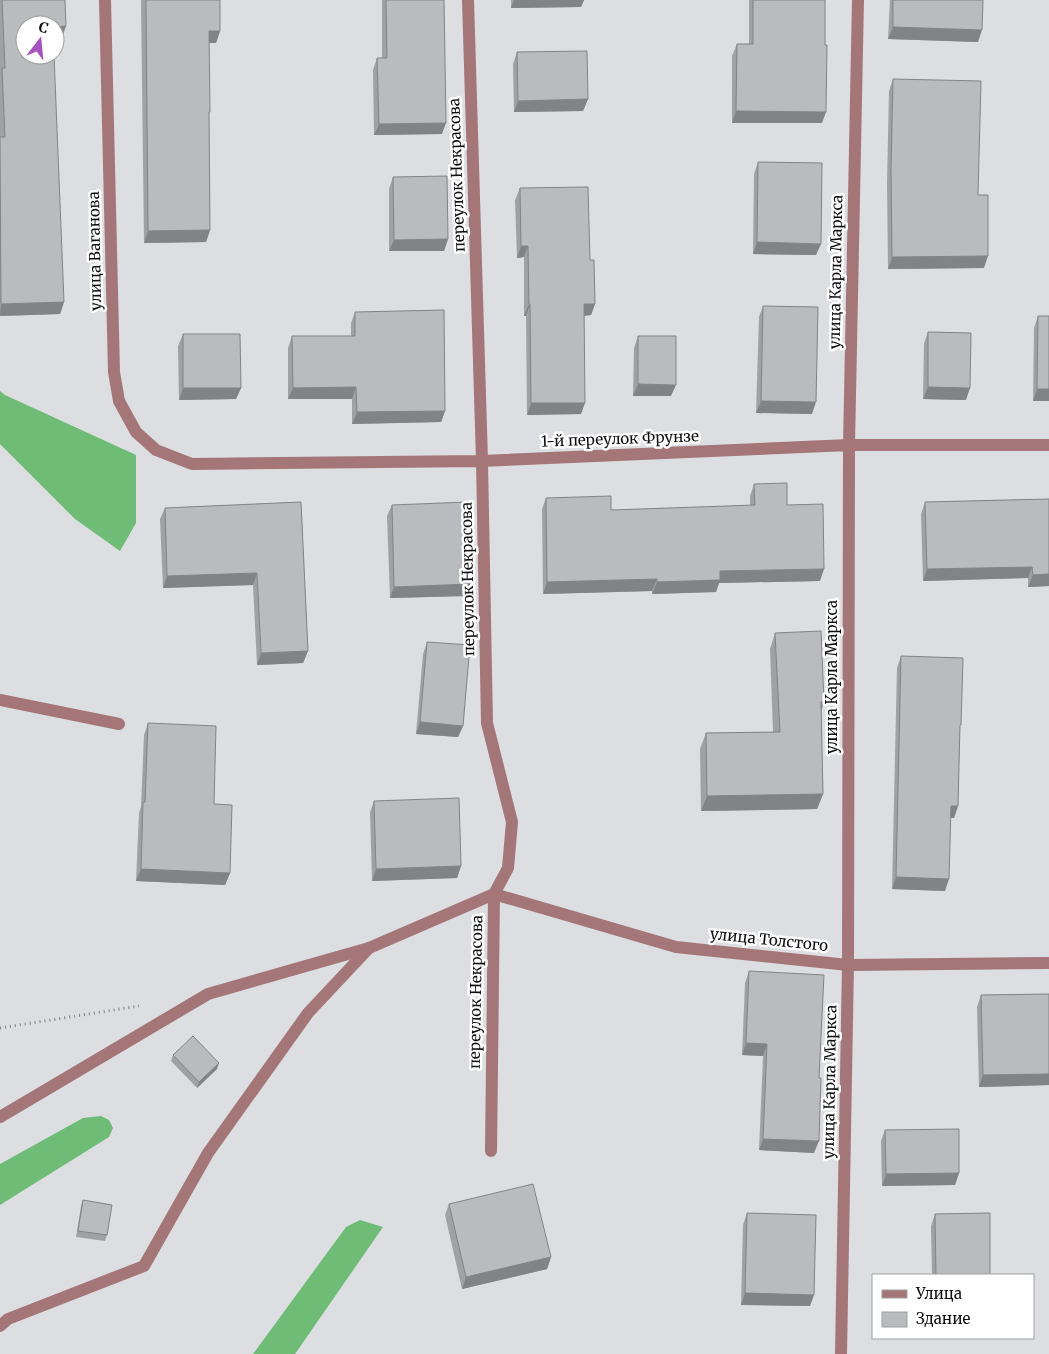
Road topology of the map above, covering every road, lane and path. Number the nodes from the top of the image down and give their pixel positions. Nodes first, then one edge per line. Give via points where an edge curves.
1 (106, 0) edge
2 (468, 0) edge
3 (858, 0) edge
4 (849, 445) junction
5 (1049, 445) edge
6 (482, 461) junction
7 (192, 464) joint
8 (0, 700) edge
9 (119, 724) dead end
10 (494, 894) junction
11 (368, 948) junction
12 (1049, 963) edge
13 (848, 965) junction
14 (142, 1005) dead end
15 (0, 1028) edge
16 (0, 1117) edge
17 (491, 1151) dead end
18 (0, 1326) edge
19 (841, 1354) edge

1 - 7 street, улица Ваганова via 114,372 118,400 136,432 156,450
2 - 6 street, переулок Некрасова
3 - 4 street, улица Карла Маркса
4 - 5 street, 1-й переулок Фрунзе
4 - 6 street, 1-й переулок Фрунзе
4 - 13 street, улица Карла Маркса
6 - 7 street, 1-й переулок Фрунзе
6 - 10 street, переулок Некрасова via 487,723 512,822 508,868
8 - 9 street
10 - 11 street
10 - 13 street, улица Толстого via 676,947
10 - 17 street, переулок Некрасова
11 - 16 street via 208,994
11 - 18 street via 308,1013 208,1153 144,1266 8,1319
12 - 13 street, улица Толстого
13 - 19 street, улица Карла Маркса
14 - 15 path

